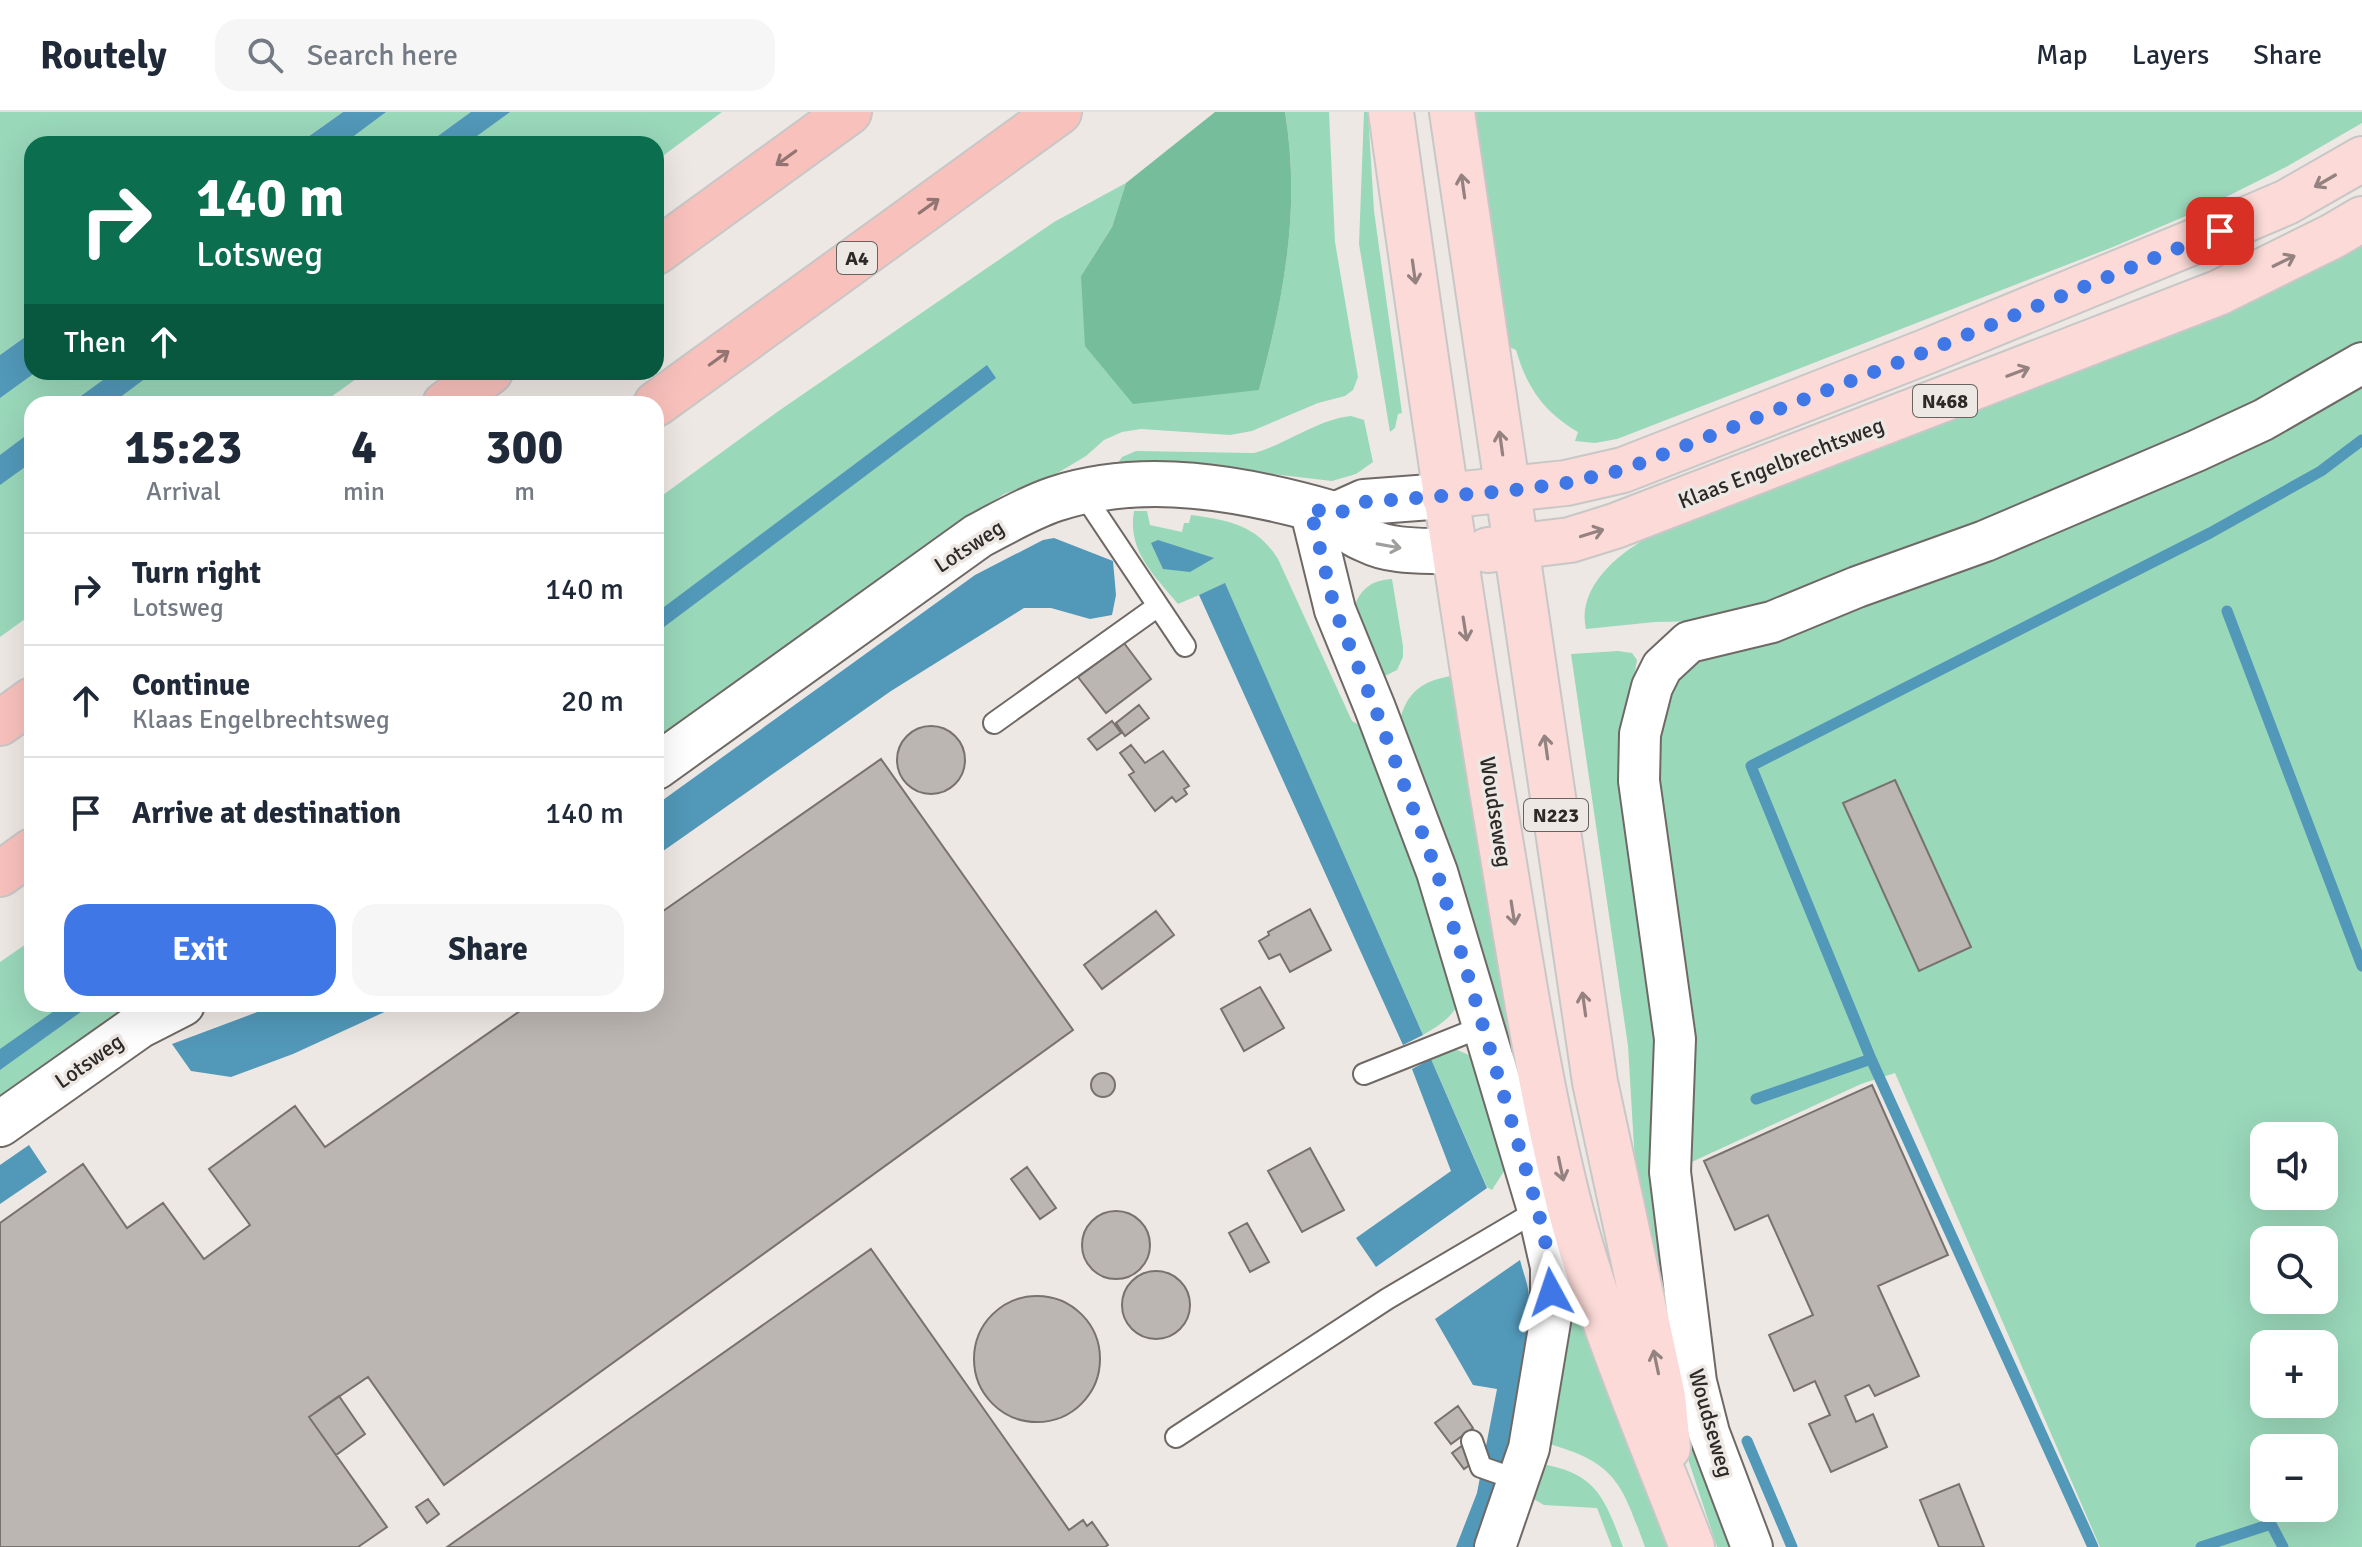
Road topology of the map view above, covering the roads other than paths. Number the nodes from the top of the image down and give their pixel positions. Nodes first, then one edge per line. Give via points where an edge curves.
1 (849, 112) edge
2 (1059, 112) edge
3 (1391, 112) edge
4 (1452, 112) edge
5 (2362, 159) edge
6 (2362, 219) edge
7 (664, 246) edge
8 (2362, 363) edge
9 (479, 380) edge
10 (456, 396) edge
11 (664, 398) edge
12 (1508, 491) junction
13 (1082, 492) junction
14 (1444, 496) junction
15 (1322, 511) junction
16 (1515, 548) junction
17 (1453, 552) junction
18 (1158, 606) junction
19 (1185, 646) dead end
20 (24, 706) edge
21 (0, 723) edge
22 (994, 723) dead end
23 (664, 761) edge
24 (24, 857) edge
25 (0, 874) edge
26 (166, 1012) edge
27 (1484, 1026) junction
28 (1364, 1074) dead end
29 (0, 1124) edge
30 (1538, 1210) junction
31 (1176, 1437) dead end
32 (1472, 1441) dead end
33 (1499, 1473) junction
34 (1672, 1494) junction
35 (1495, 1547) edge
36 (1692, 1547) edge
37 (1752, 1547) edge

1 -> 7 highway
11 -> 2 highway, A4
3 -> 14 main road, Woudseweg / N223
12 -> 4 main road, Woudseweg / N223
5 -> 12 main road, N468 via 2287,202 2198,240 1623,470
16 -> 6 main road, Klaas Engelbrechtsweg / N468 via 1570,540 1615,526 1943,401 2218,293
8 - 37 street, Woudseweg via 2263,420 1985,541 1772,622 1689,642 1662,667 1640,734 1639,781 1675,1039 1670,1172 1696,1382 1709,1433
9 - 10 highway
12 - 14 main road, N468
12 - 16 main road, Woudseweg / N223
13 - 15 street, Lotsweg via 1152,482 1221,489
13 - 18 lane
13 - 23 street, Lotsweg via 1026,511 978,536
14 - 15 street
14 - 17 main road, Woudseweg / N223
15 -> 17 street, Lotsweg via 1373,543
15 - 27 street via 1335,610 1437,872
16 - 17 main road, Klaas Engelbrechtsweg / N468
34 -> 16 main road, Woudseweg / N223 via 1663,1397 1595,1082
17 -> 34 main road, Woudseweg / N223 via 1537,1063 1566,1193 1602,1313
18 - 19 lane
18 - 22 lane
20 - 21 highway
24 - 25 highway
26 - 29 street, Lotsweg
27 - 28 lane
27 - 30 street
30 - 31 lane via 1387,1299
30 - 33 street via 1551,1267 1551,1316 1529,1448
32 - 33 lane
33 - 35 street
34 - 36 main road, Woudseweg / N223

